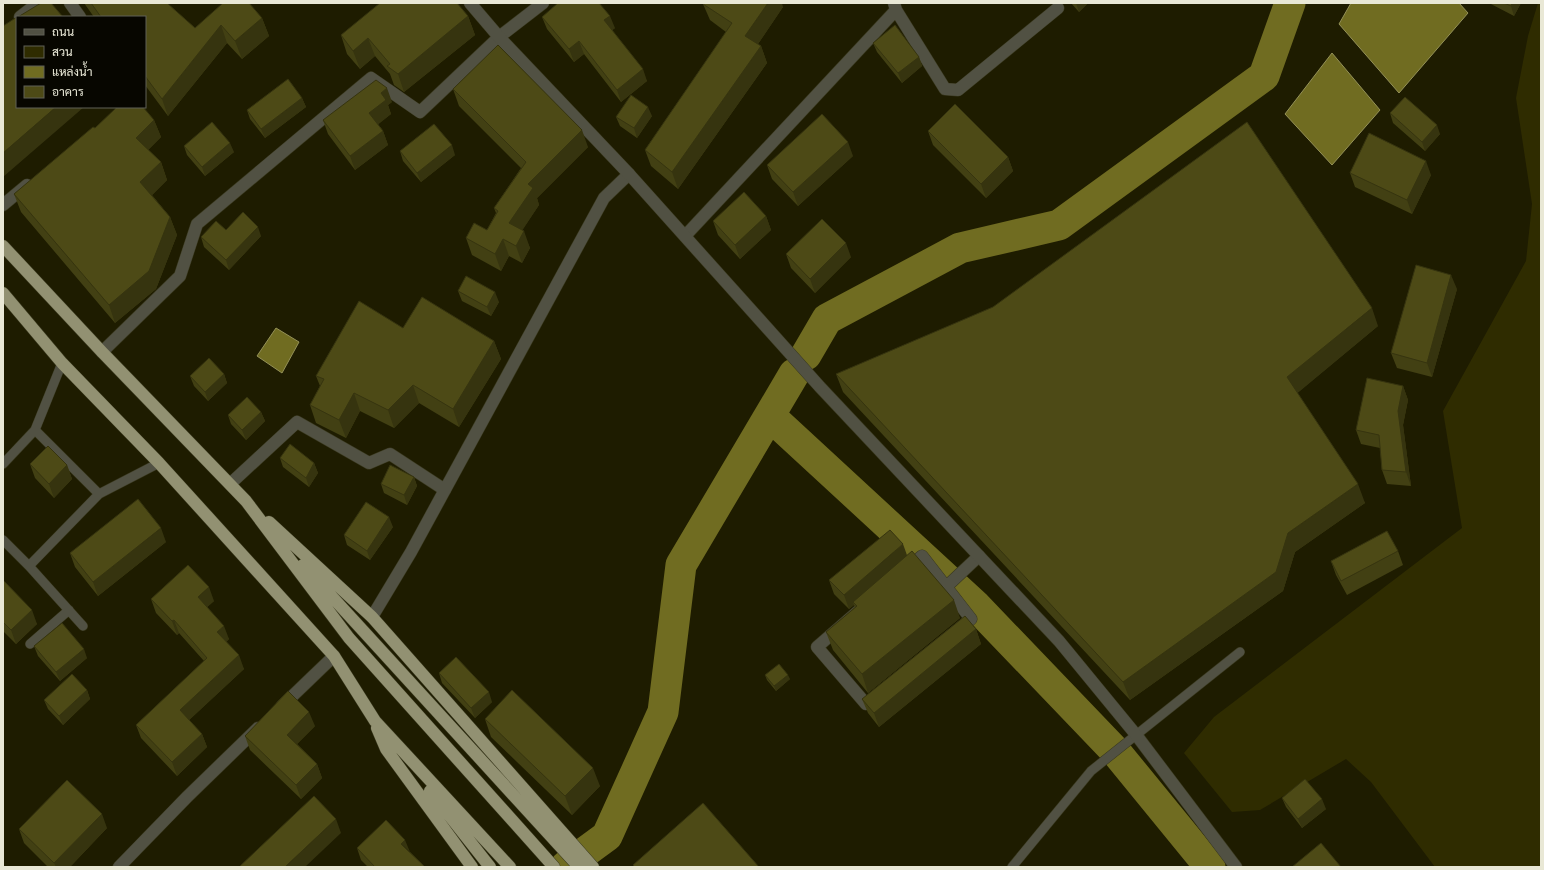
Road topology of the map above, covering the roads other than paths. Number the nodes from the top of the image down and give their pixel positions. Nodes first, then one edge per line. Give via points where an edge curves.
1 (38, 3) edge
2 (70, 3) edge
3 (470, 3) edge
4 (543, 3) edge
5 (895, 6) edge
6 (1058, 8) dead end
7 (22, 16) edge
8 (79, 16) edge
9 (498, 37) junction
10 (629, 174) junction
11 (39, 176) edge
12 (3, 205) edge
13 (685, 236) junction
14 (3, 246) edge
15 (3, 293) edge
16 (102, 352) junction
17 (62, 363) junction
18 (36, 430) junction
19 (159, 463) junction
20 (3, 464) edge
21 (230, 484) junction
22 (445, 490) junction
23 (100, 494) junction
24 (246, 501) junction
25 (3, 540) edge
26 (979, 556) junction
27 (29, 566) junction
28 (946, 587) junction
29 (69, 610) junction
30 (372, 617) junction
31 (83, 626) dead end
32 (30, 644) dead end
33 (1240, 652) dead end
34 (334, 656) junction
35 (375, 721) junction
36 (386, 733) junction
37 (1136, 736) junction
38 (119, 867) edge
39 (472, 867) edge
40 (490, 867) edge
41 (510, 867) edge
42 (554, 867) edge
43 (579, 867) edge
44 (593, 867) edge
45 (1012, 867) edge
46 (1236, 867) edge

1 - 7 street
2 - 8 street
3 - 9 street
4 - 9 street
5 - 6 street via 945,88 958,90
5 - 13 street
9 - 10 street
9 - 16 street via 420,112 370,78 197,224 180,276
10 - 13 street
10 - 22 street via 604,198
11 - 12 street
13 - 26 street via 820,387
14 - 16 highway
15 - 17 highway
16 - 21 highway
17 - 18 lane
17 - 19 highway
18 - 20 lane
18 - 23 lane
19 - 23 lane
19 - 34 highway
21 - 22 street via 296,422 370,463 390,454
21 - 24 highway
22 - 30 street
23 - 27 lane
24 - 30 highway
24 - 42 highway via 349,638
24 - 43 highway
25 - 27 lane
26 - 28 street
26 - 37 street via 1059,641
27 - 29 lane
28 - 28 street via 971,619 866,704 817,647 922,556
29 - 31 lane
29 - 32 lane
30 - 44 highway
33 - 37 lane
34 - 35 highway
34 - 38 street via 187,796
35 - 36 highway
35 - 39 highway via 386,749
36 - 40 highway
36 - 41 highway
37 - 45 lane via 1091,771
37 - 46 street

